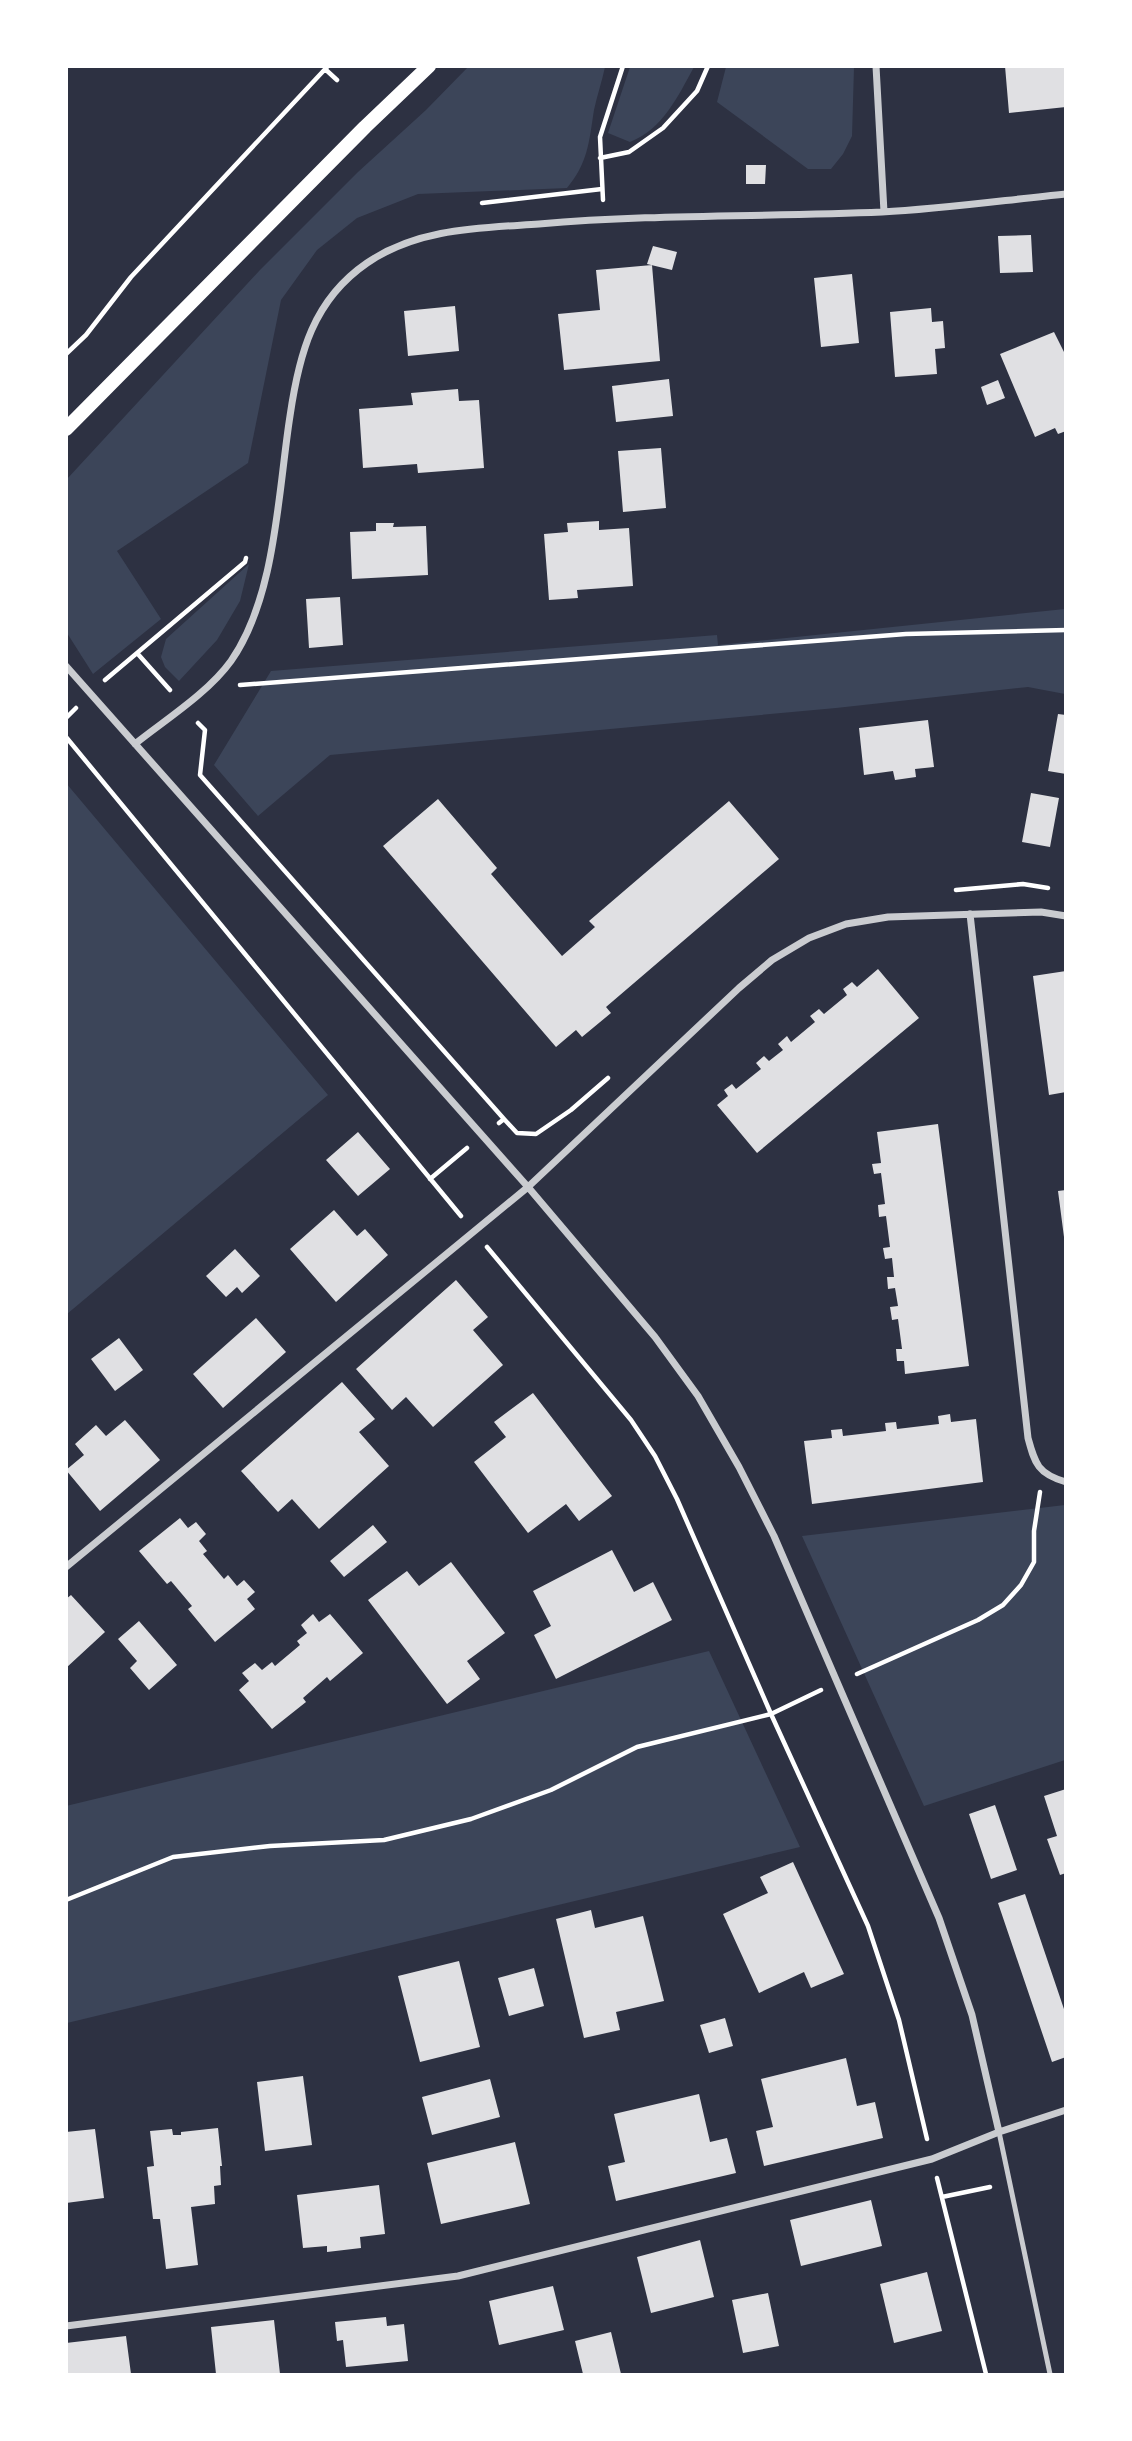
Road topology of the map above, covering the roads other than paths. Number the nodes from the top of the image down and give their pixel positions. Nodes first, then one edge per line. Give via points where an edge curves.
1 (429, 66) edge
2 (876, 66) edge
3 (1066, 194) edge
4 (884, 212) junction
5 (66, 429) edge
6 (66, 666) edge
7 (135, 744) junction
8 (970, 914) junction
9 (1066, 916) edge
10 (528, 1187) junction
11 (1066, 1482) edge
12 (66, 1567) edge
13 (1066, 2110) edge
14 (999, 2132) junction
15 (66, 2326) edge
16 (1050, 2375) edge

1 - 5 main road
2 - 4 street
3 - 4 street
4 - 7 street via 604,218 433,233 369,261 346,279 313,324 300,362 267,567 246,635 229,663 205,688
6 - 7 street
7 - 10 street
8 - 9 street
8 - 10 street via 888,917 846,924 809,938 772,960
8 - 11 street via 1028,1438 1034,1460 1048,1477
10 - 12 street
10 - 14 street via 655,1337 698,1396 774,1536 957,1965
13 - 14 street
14 - 15 street via 932,2159 458,2276
14 - 16 lane

